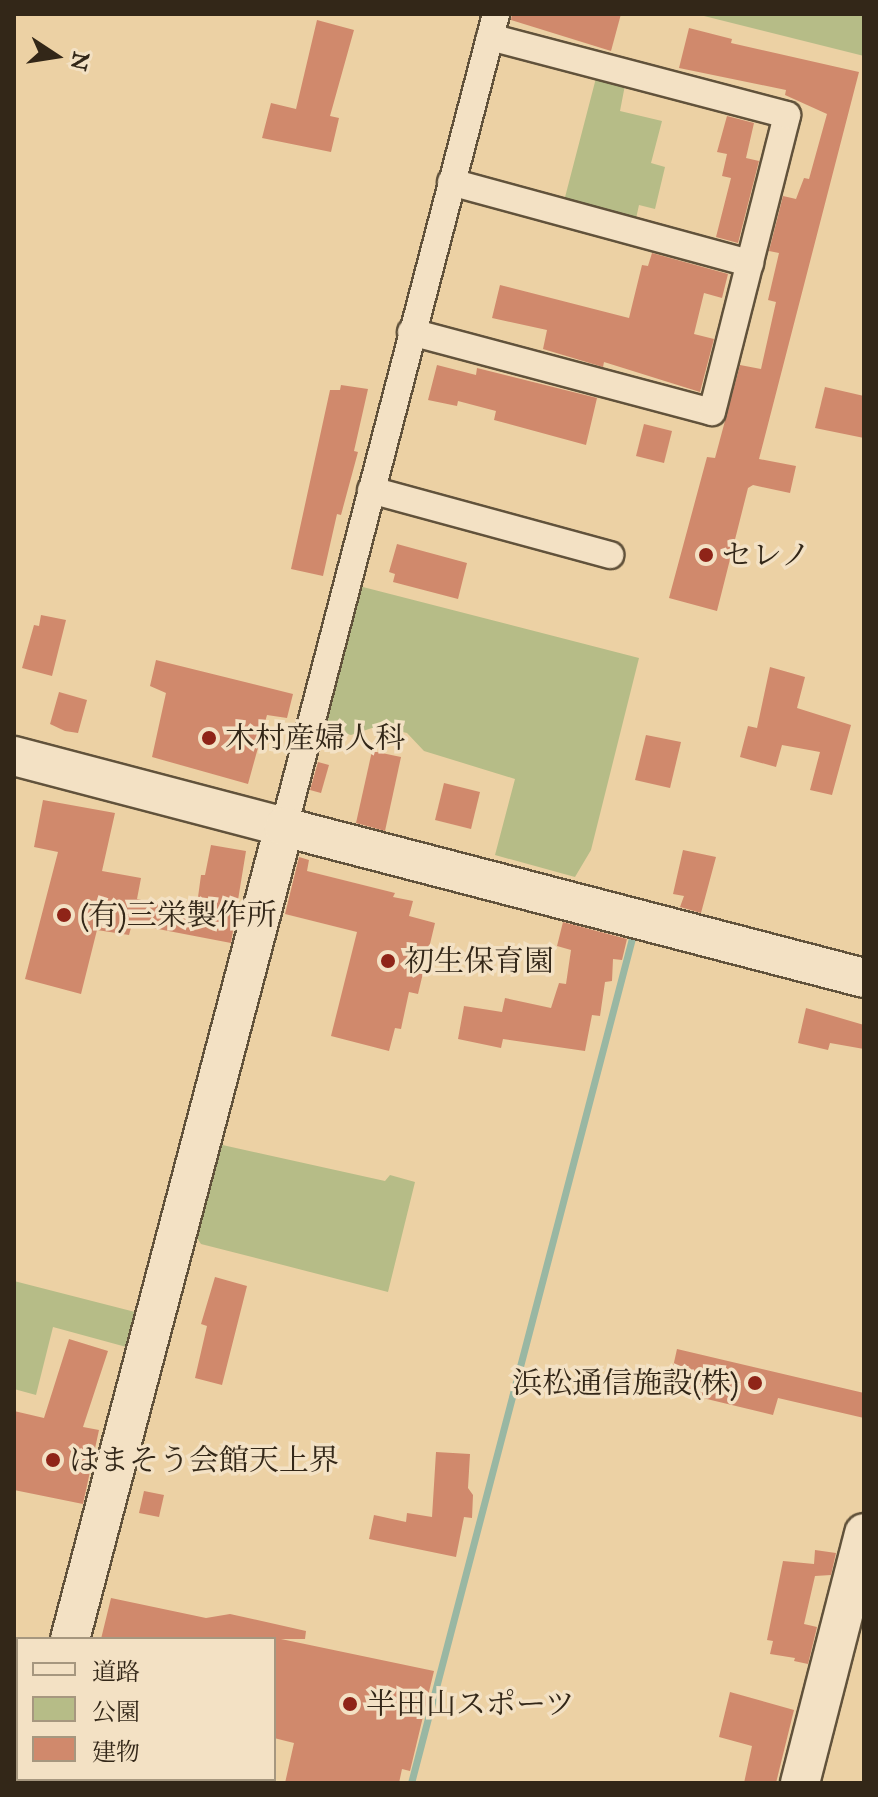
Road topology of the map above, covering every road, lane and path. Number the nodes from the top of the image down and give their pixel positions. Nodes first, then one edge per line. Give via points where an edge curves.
1 (493, 25) edge
2 (451, 182) junction
3 (750, 263) junction
4 (411, 332) junction
5 (371, 490) junction
6 (610, 555) dead end
7 (14, 756) edge
8 (284, 827) junction
9 (864, 978) edge
10 (864, 1533) edge
11 (71, 1637) edge
12 (800, 1783) edge

1 - 2 street
1 - 3 street via 787,115
2 - 3 street
2 - 4 street
3 - 4 street via 712,412
4 - 5 street
5 - 6 street
5 - 8 street
7 - 8 street
8 - 9 street
8 - 11 street
10 - 12 street

